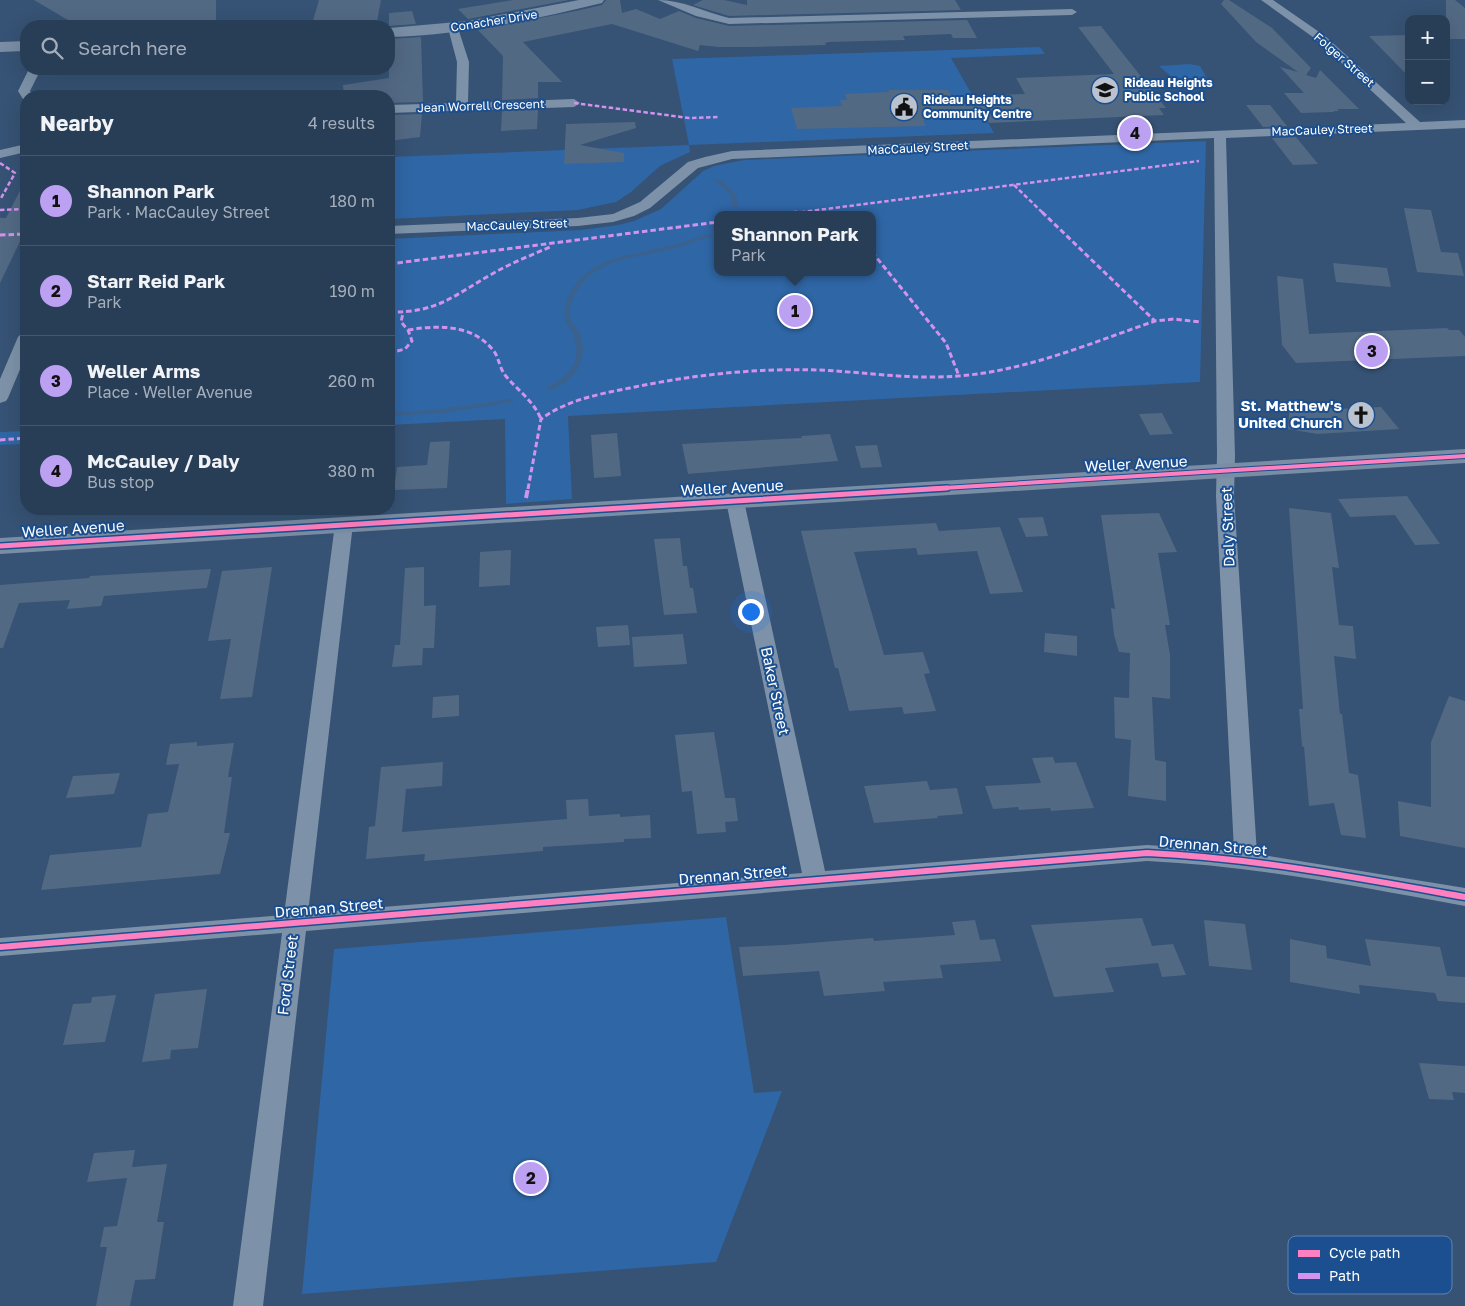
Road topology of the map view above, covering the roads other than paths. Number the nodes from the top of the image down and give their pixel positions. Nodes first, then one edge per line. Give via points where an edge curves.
1 (597, 0) edge
2 (663, 0) edge
3 (998, 0) edge
4 (1266, 0) edge
5 (1072, 12) dead end
6 (1005, 13) junction
7 (453, 28) junction
8 (395, 33) edge
9 (20, 46) edge
10 (0, 47) edge
11 (32, 75) edge
12 (24, 90) edge
13 (574, 103) dead end
14 (462, 107) junction
15 (395, 109) edge
16 (1465, 124) edge
17 (1417, 126) junction
18 (1220, 134) junction
19 (20, 149) edge
20 (0, 154) edge
21 (395, 230) edge
22 (20, 351) edge
23 (0, 398) edge
24 (1465, 456) edge
25 (1226, 470) junction
26 (735, 500) junction
27 (344, 524) junction
28 (0, 546) edge
29 (1246, 859) junction
30 (815, 880) junction
31 (1465, 897) edge
32 (295, 923) junction
33 (0, 947) edge
34 (248, 1306) edge

1 - 7 street, Conacher Drive via 524,18
2 - 6 street via 729,22
3 - 6 street
4 - 17 street, Folger Street via 1321,38
5 - 6 street
7 - 8 street, Conacher Drive
7 - 14 street via 463,62
9 - 10 street
11 - 12 street
13 - 14 street, Jean Worrell Crescent
14 - 15 street, Jean Worrell Crescent
16 - 17 street, MacCauley Street
17 - 18 street, MacCauley Street
18 - 21 street, MacCauley Street via 732,155 689,167 644,206 609,218
18 - 25 street, Daly Street
19 - 20 street
22 - 23 street
24 - 25 street, Weller Avenue
25 - 26 street, Weller Avenue
25 - 29 street, Daly Street
26 - 27 street, Weller Avenue
26 - 30 street, Baker Street
27 - 28 street, Weller Avenue
27 - 32 street, Ford Street
29 - 30 street, Drennan Street via 1147,853
29 - 31 street, Drennan Street
30 - 32 street, Drennan Street
32 - 33 street, Drennan Street
32 - 34 street, Ford Street

